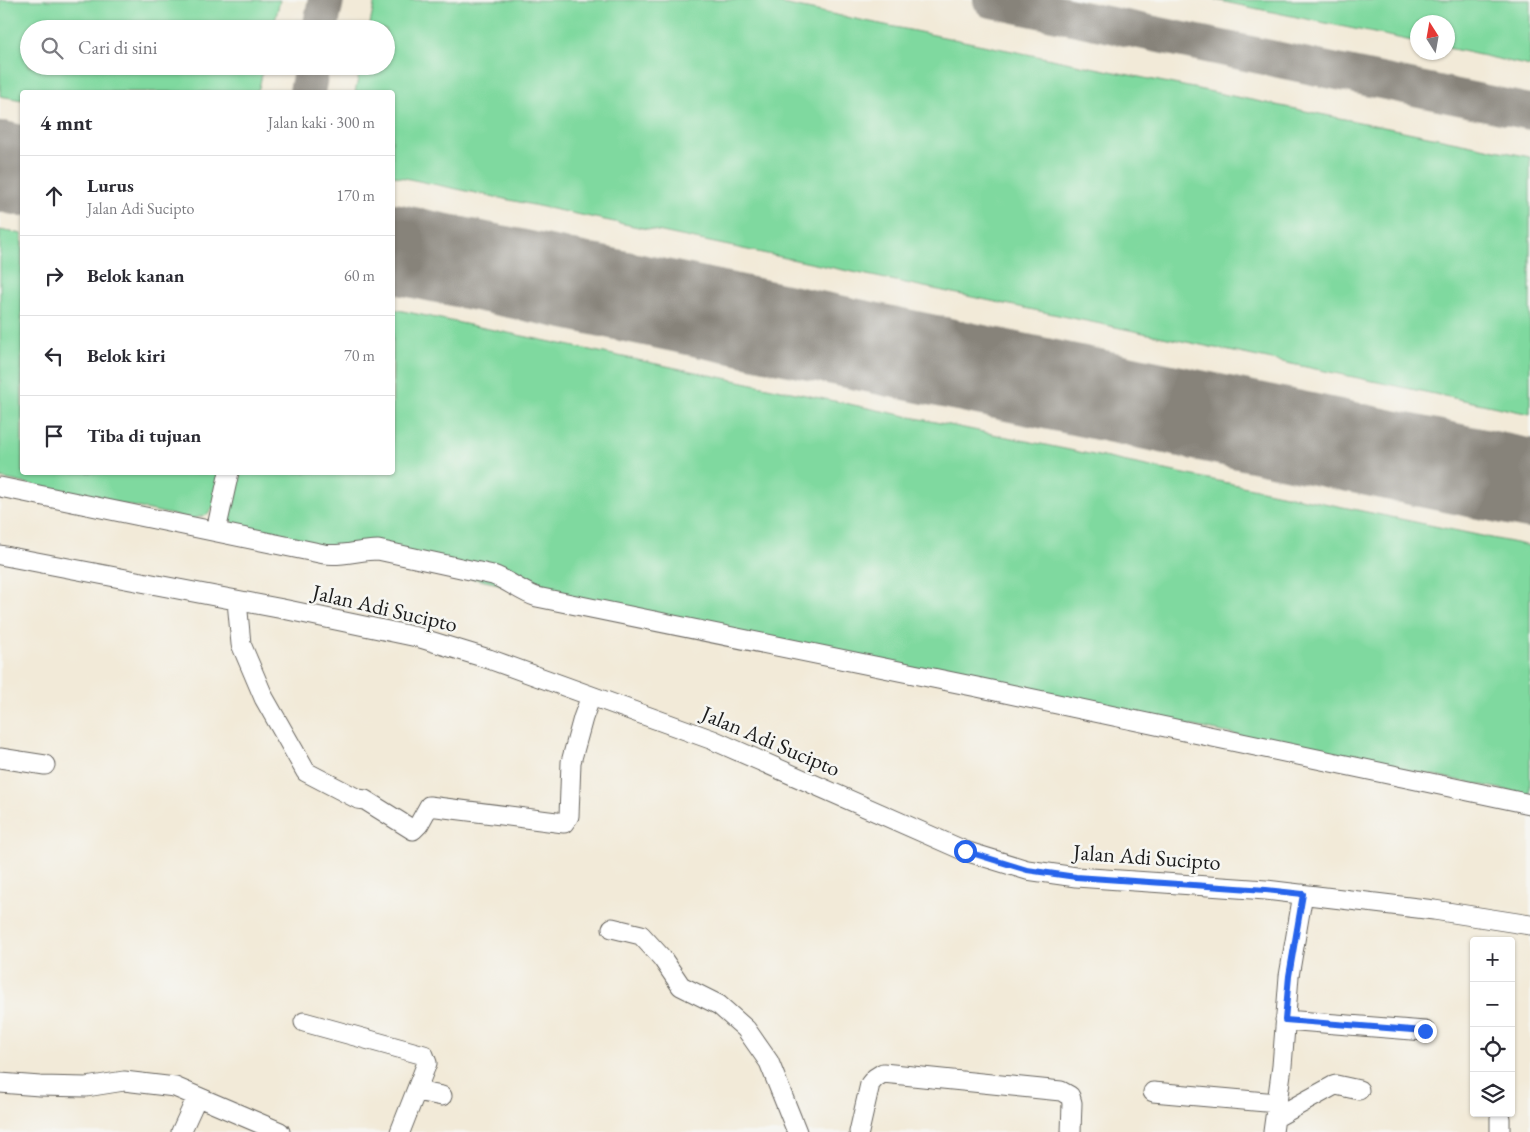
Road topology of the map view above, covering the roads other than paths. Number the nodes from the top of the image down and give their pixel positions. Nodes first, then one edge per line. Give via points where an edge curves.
1 (227, 475) edge
2 (0, 487) edge
3 (216, 532) junction
4 (0, 555) edge
5 (237, 601) junction
6 (591, 696) junction
7 (0, 758) edge
8 (45, 765) dead end
9 (1530, 804) edge
10 (1303, 894) junction
11 (1530, 925) edge
12 (612, 928) dead end
13 (1285, 1020) junction
14 (304, 1022) dead end
15 (1425, 1031) dead end
16 (0, 1083) edge
17 (1359, 1090) dead end
18 (416, 1091) junction
19 (1152, 1092) dead end
20 (442, 1096) dead end
21 (198, 1097) junction
22 (1275, 1118) edge
23 (181, 1132) edge
24 (280, 1132) edge
25 (400, 1132) edge
26 (797, 1132) edge
27 (859, 1132) edge
28 (1071, 1132) edge

1 - 3 street
2 - 3 street
3 - 9 street via 333,555 378,550 493,575 536,597
4 - 5 street, Jalan Adi Sucipto
5 - 6 street, Jalan Adi Sucipto via 417,637
5 - 6 street via 241,644 264,698 306,772 365,800 413,830 430,806 564,823 569,816 571,762
6 - 10 street, Jalan Adi Sucipto via 713,740 965,851 1027,870 1076,877
7 - 8 street
10 - 11 street, Jalan Adi Sucipto
10 - 13 street
12 - 26 street via 641,935 681,986 719,1005 746,1029 769,1062
13 - 15 street
13 - 22 street
14 - 18 street via 424,1055 427,1063
16 - 21 street via 86,1087 124,1081 176,1087
17 - 22 street via 1333,1086
18 - 20 street
18 - 25 street
19 - 22 street
21 - 23 street
21 - 24 street
27 - 28 street via 870,1084 883,1073 1060,1091 1070,1096 1072,1103

